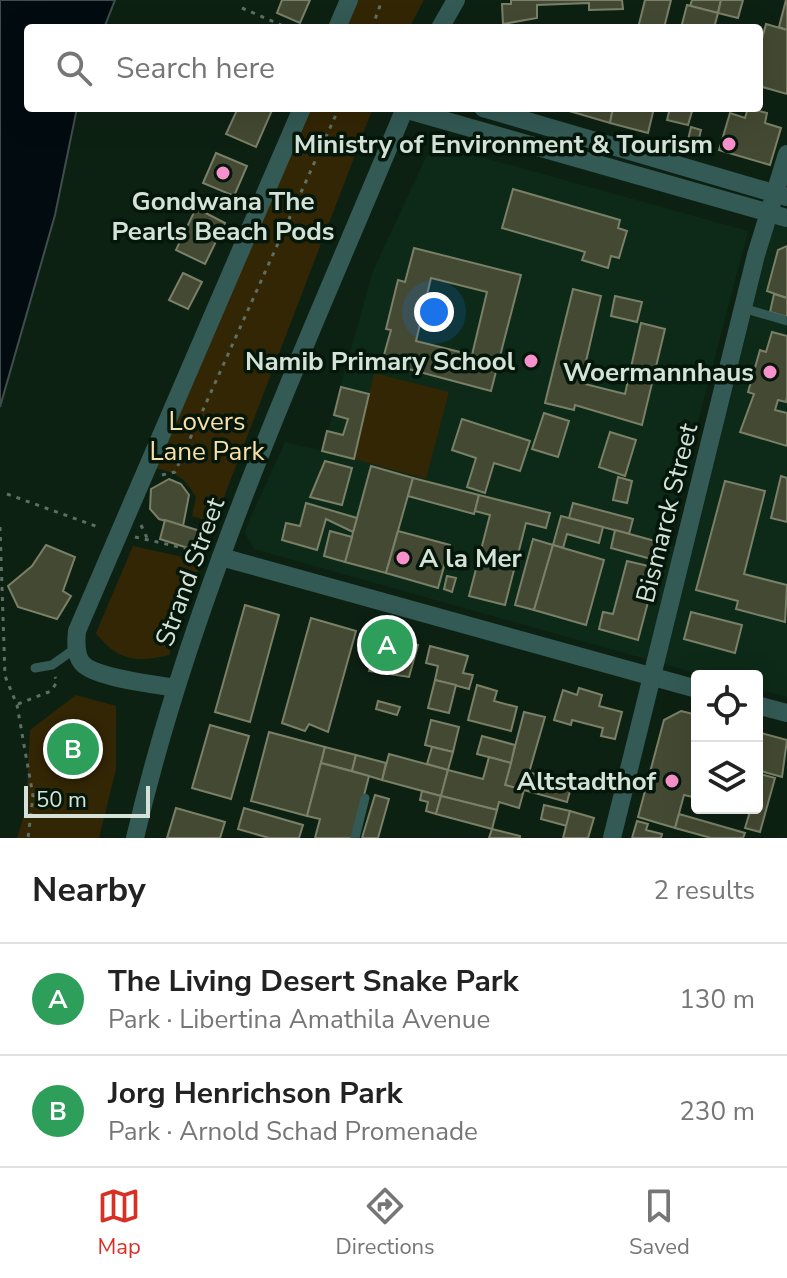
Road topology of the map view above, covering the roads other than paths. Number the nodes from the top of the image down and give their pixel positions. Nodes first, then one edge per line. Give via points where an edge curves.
1 (349, 0) edge
2 (456, 0) edge
3 (339, 24) edge
4 (442, 24) edge
5 (300, 112) edge
6 (404, 112) edge
7 (415, 112) edge
8 (491, 112) edge
9 (498, 112) edge
10 (493, 135) junction
11 (609, 145) junction
12 (787, 154) edge
13 (603, 166) junction
14 (696, 171) junction
15 (690, 190) junction
16 (781, 195) edge
17 (768, 213) junction
18 (787, 218) edge
19 (743, 308) junction
20 (787, 321) edge
21 (221, 557) junction
22 (76, 648) junction
23 (35, 668) dead end
24 (654, 678) junction
25 (691, 687) edge
26 (175, 688) junction
27 (763, 707) edge
28 (787, 713) edge
29 (365, 798) dead end
30 (135, 838) edge
31 (355, 838) edge
32 (612, 838) edge

1 - 3 street
2 - 4 street
5 - 22 street via 83,617
6 - 21 street, Strand Street via 313,321
7 - 10 street
8 - 10 street
9 - 11 street
10 - 13 street
11 - 13 street
11 - 14 street
12 - 16 street, Bismarck Street
13 - 15 street
14 - 15 street
14 - 16 street
15 - 17 street
16 - 17 street, Bismarck Street
17 - 18 street
17 - 19 street, Bismarck Street
19 - 20 lane
19 - 24 street, Bismarck Street
21 - 24 street
21 - 26 street, Strand Street
22 - 23 lane via 52,665
22 - 26 street via 82,663 97,672
24 - 25 street
24 - 32 street, Bismarck Street
26 - 30 street, Strand Street
27 - 28 street
29 - 31 lane

